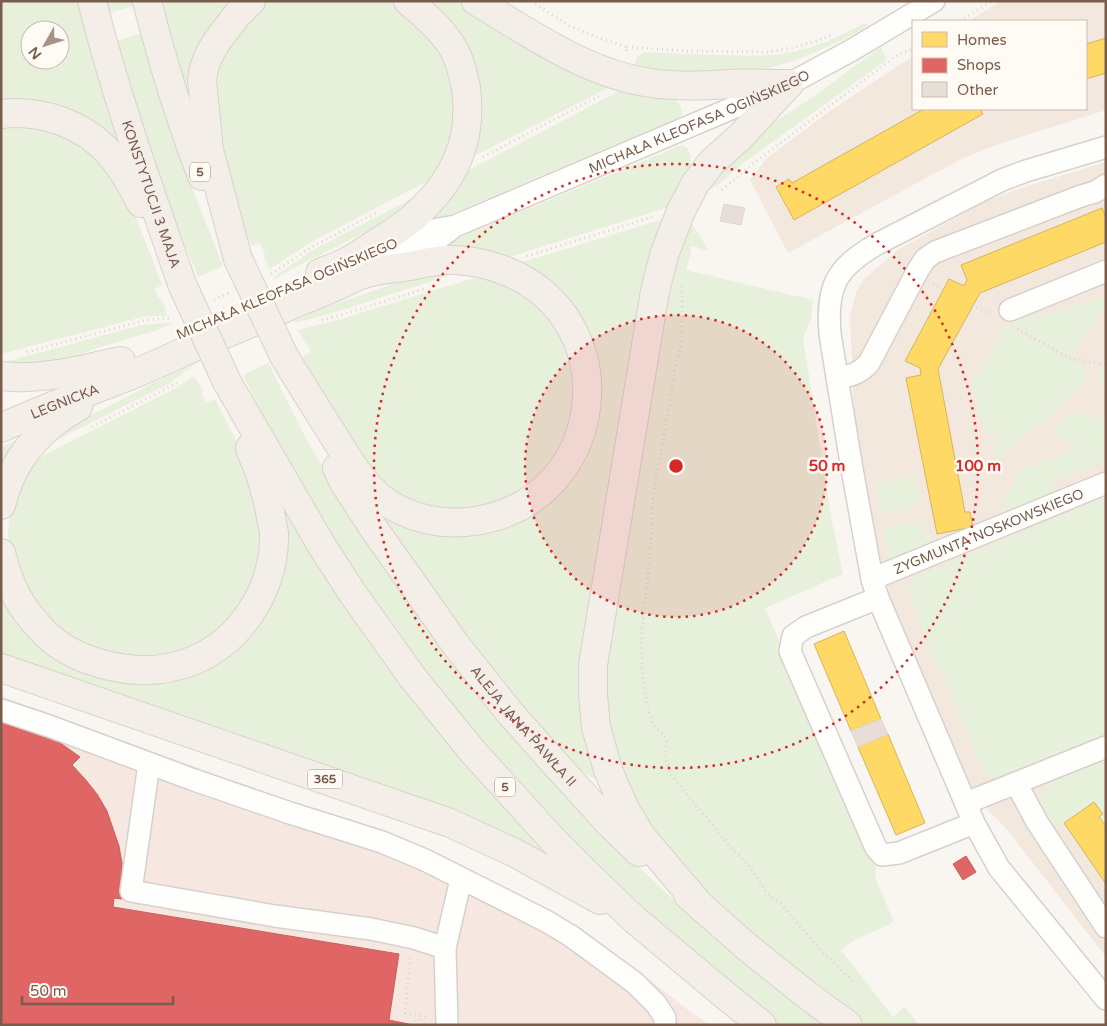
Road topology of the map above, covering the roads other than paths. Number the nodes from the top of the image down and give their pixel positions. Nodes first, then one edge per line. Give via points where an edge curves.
1 (92, 1) edge
2 (146, 1) edge
3 (251, 1) edge
4 (408, 1) edge
5 (476, 1) edge
6 (934, 1) edge
7 (789, 84) junction
8 (1, 114) edge
9 (1106, 147) edge
10 (1106, 185) edge
11 (238, 259) junction
12 (356, 268) junction
13 (1106, 271) edge
14 (182, 284) junction
15 (1007, 318) road end
16 (284, 356) junction
17 (124, 368) junction
18 (1, 376) edge
19 (838, 378) junction
20 (227, 382) junction
21 (1, 411) edge
22 (1, 428) edge
23 (1106, 483) edge
24 (1, 505) edge
25 (1, 552) edge
26 (875, 588) junction
27 (1, 668) edge
28 (1, 710) edge
29 (1106, 747) edge
30 (149, 764) junction
31 (1016, 783) junction
32 (966, 803) junction
33 (974, 823) junction
34 (461, 879) junction
35 (702, 908) junction
36 (636, 920) junction
37 (1106, 927) edge
38 (446, 948) junction
39 (1106, 999) edge
40 (447, 1023) edge
41 (665, 1025) edge
42 (762, 1025) edge
43 (848, 1025) edge

1 - 14 main road, KONSTYTUCJI 3 MAJA / 5 via 129,131
2 - 11 main road, 5 via 191,147
3 - 11 main road via 217,41 202,80 209,150
4 - 12 main road via 454,49 464,82 468,117 461,152 452,174 417,215
5 - 7 main road via 566,54 620,76 668,85
6 - 7 street, MICHAŁA KLEOFASA OGIŃSKIEGO
7 - 12 street, MICHAŁA KLEOFASA OGIŃSKIEGO via 455,226 428,246
7 - 35 main road via 695,184 664,255 655,291 593,665 596,727 617,791 642,837
8 - 14 main road via 27,113 64,123 92,137 105,149 130,182
9 - 19 street via 1002,180 859,254 844,268 830,298 828,316
10 - 19 street via 1095,192 935,252 925,259 869,363 858,373
11 - 16 main road, 5, bridge
12 - 16 main road via 444,260 478,262 528,282 552,302 577,340 585,367 588,395 583,428 557,477 522,506 498,516 465,523 441,522 399,509 383,499 357,473
12 - 17 main road, MICHAŁA KLEOFASA OGIŃSKIEGO
13 - 15 street
14 - 20 main road, KONSTYTUCJI 3 MAJA / 5, bridge
16 - 35 main road, ALEJA JANA PAWŁA II / 5 via 343,481 456,645 510,713 610,824
17 - 18 main road via 32,378
17 - 21 main road, LEGNICKA
17 - 22 main road, LEGNICKA
17 - 24 main road via 56,421 29,447 15,466
19 - 26 street
20 - 25 main road via 265,489 274,539 268,576 256,604 238,629 218,647 176,666 144,670 117,668 70,652 42,630 18,600 7,577
20 - 36 main road, 5 via 322,546 414,678 474,753 554,840
23 - 26 street, ZYGMUNTA NOSKOWSKIEGO
26 - 32 street
26 - 33 street, ZYGMUNTA NOSKOWSKIEGO via 806,627 794,636 790,651 876,848 882,854 899,853
27 - 36 main road, 365 via 450,822 515,853
28 - 30 street
29 - 31 street
30 - 34 street via 382,842
30 - 38 street via 131,891 371,929
31 - 32 street
31 - 37 street via 1037,822
32 - 33 street
33 - 39 street via 999,868
34 - 38 street
34 - 41 street via 546,921 592,951 635,983 656,1004 665,1018
35 - 43 main road, ALEJA JANA PAWŁA II / 5
36 - 42 main road, 5
38 - 40 street

